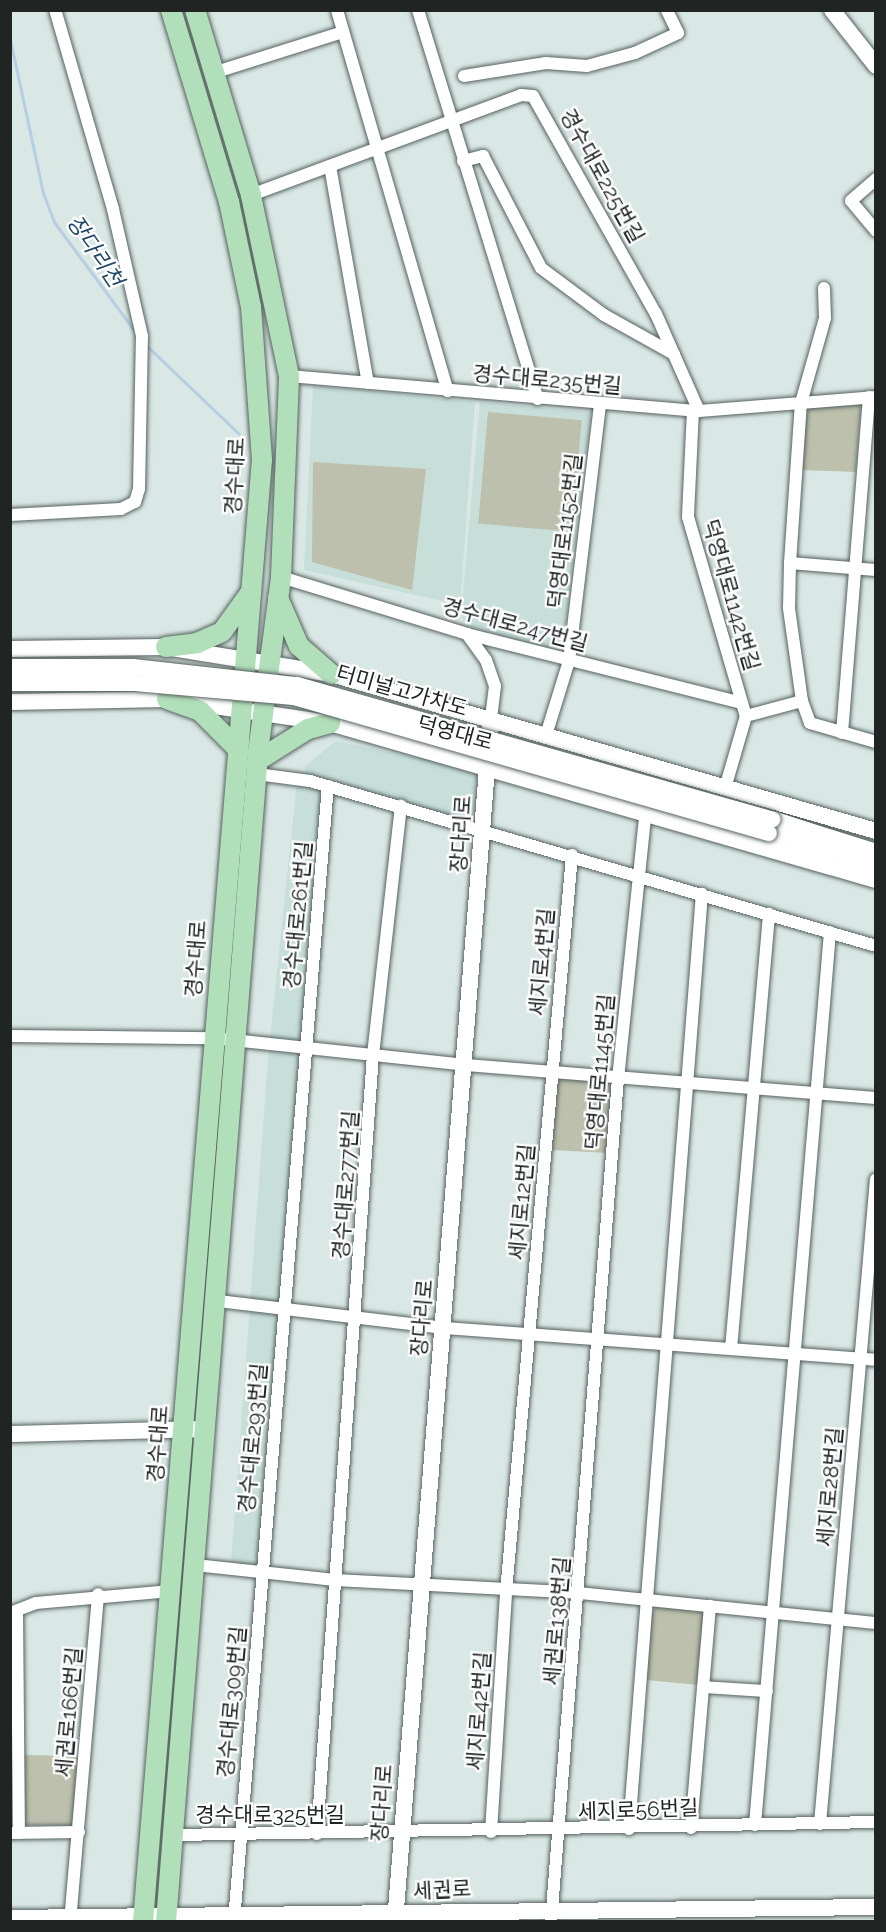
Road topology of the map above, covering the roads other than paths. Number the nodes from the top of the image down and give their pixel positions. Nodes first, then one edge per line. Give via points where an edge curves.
1 (55, 10) edge
2 (171, 10) edge
3 (195, 10) edge
4 (337, 10) edge
5 (418, 10) edge
6 (667, 10) edge
7 (832, 10) edge
8 (343, 32) junction
9 (876, 66) edge
10 (213, 73) junction
11 (464, 76) dead end
12 (451, 121) junction
13 (378, 148) junction
14 (463, 161) junction
15 (330, 166) junction
16 (876, 179) edge
17 (251, 195) junction
18 (876, 231) edge
19 (824, 288) dead end
20 (674, 354) junction
21 (289, 376) junction
22 (368, 383) junction
23 (448, 391) junction
24 (872, 397) edge
25 (538, 399) junction
26 (801, 403) junction
27 (600, 404) junction
28 (696, 411) junction
29 (10, 515) edge
30 (790, 563) junction
31 (856, 569) junction
32 (876, 570) edge
33 (281, 577) junction
34 (252, 591) junction
35 (278, 598) junction
36 (467, 634) junction
37 (166, 647) junction
38 (10, 649) edge
39 (244, 658) junction
40 (569, 661) junction
41 (268, 662) junction
42 (10, 667) edge
43 (331, 674) junction
44 (10, 683) edge
45 (167, 699) junction
46 (802, 701) junction
47 (10, 702) edge
48 (741, 703) junction
49 (238, 707) junction
50 (263, 710) junction
51 (746, 716) junction
52 (491, 719) junction
53 (330, 723) junction
54 (548, 732) junction
55 (842, 732) junction
56 (876, 742) edge
57 (236, 747) junction
58 (488, 765) junction
59 (257, 767) junction
60 (726, 785) junction
61 (328, 786) junction
62 (401, 806) junction
63 (646, 810) junction
64 (771, 826) junction
65 (485, 830) junction
66 (876, 831) edge
67 (572, 855) junction
68 (872, 857) edge
69 (638, 875) junction
70 (876, 880) edge
71 (702, 894) junction
72 (770, 914) junction
73 (830, 932) junction
74 (876, 946) edge
75 (10, 1036) edge
76 (214, 1038) junction
77 (234, 1040) junction
78 (306, 1048) junction
79 (373, 1055) junction
80 (466, 1065) junction
81 (552, 1073) junction
82 (618, 1079) junction
83 (687, 1084) junction
84 (754, 1089) junction
85 (819, 1094) junction
86 (876, 1098) edge
87 (876, 1179) edge
88 (218, 1301) junction
89 (283, 1307) junction
90 (357, 1318) junction
91 (444, 1328) junction
92 (530, 1334) junction
93 (598, 1338) junction
94 (667, 1344) junction
95 (731, 1349) junction
96 (796, 1354) junction
97 (862, 1359) junction
98 (876, 1360) edge
99 (206, 1429) junction
100 (184, 1430) junction
101 (10, 1434) edge
102 (195, 1565) junction
103 (262, 1573) junction
104 (335, 1580) junction
105 (421, 1586) junction
106 (170, 1591) junction
107 (506, 1592) junction
108 (579, 1593) junction
109 (98, 1594) junction
110 (644, 1600) junction
111 (710, 1606) junction
112 (14, 1612) edge
113 (774, 1613) junction
114 (837, 1619) junction
115 (876, 1623) edge
116 (703, 1686) junction
117 (767, 1691) junction
118 (876, 1822) edge
119 (820, 1824) junction
120 (755, 1826) junction
121 (691, 1828) junction
122 (629, 1829) junction
123 (491, 1832) junction
124 (558, 1832) junction
125 (15, 1833) edge
126 (79, 1833) junction
127 (402, 1833) junction
128 (317, 1834) junction
129 (175, 1835) junction
130 (240, 1835) junction
131 (876, 1907) edge
132 (552, 1915) edge
133 (10, 1918) edge
134 (395, 1918) edge
135 (70, 1919) edge
136 (144, 1919) edge
137 (166, 1919) edge
138 (234, 1919) edge

1 - 29 street via 131,279 142,336 135,502 121,509
2 - 34 main road, 경수대로 via 229,202 250,308 262,460
3 - 10 main road
4 - 8 street
5 - 12 street
6 - 11 street via 678,33 635,53 587,66 546,63
7 - 9 main road
8 - 10 street
8 - 13 street
10 - 17 main road
12 - 13 street, 경수대로225번길
12 - 14 street
12 - 20 street, 경수대로225번길 via 521,94 533,96
13 - 15 street, 경수대로225번길
13 - 23 street
14 - 20 street via 483,156 541,268 604,315
14 - 25 street
15 - 17 street, 경수대로225번길
15 - 22 street
16 - 18 street via 851,201
17 - 21 main road
19 - 26 street via 825,318
20 - 28 street, 경수대로225번길
21 - 22 street, 경수대로235번길
21 - 33 main road
22 - 23 street, 경수대로235번길
23 - 25 street, 경수대로235번길
24 - 26 street, 경수대로235번길
24 - 31 street, 경수대로235번길
25 - 27 street, 경수대로235번길
26 - 28 street, 경수대로235번길
26 - 30 street
27 - 28 street, 경수대로235번길
27 - 40 street, 덕영대로1152번길
28 - 48 street, 덕영대로1142번길 via 688,517
30 - 31 street
30 - 46 street via 789,608
31 - 32 street
31 - 55 street, 경수대로235번길
33 - 35 main road
33 - 36 street, 경수대로247번길
34 - 37 main road via 222,632 197,643
34 - 39 main road, 경수대로
35 - 41 main road
35 - 43 main road via 299,646
36 - 40 street, 경수대로247번길
36 - 52 street, 덕영대로 via 486,660 495,686
37 - 38 main road, 덕영대로
37 - 39 main road, 덕영대로
39 - 41 main road, 덕영대로
39 - 49 main road, 경수대로
40 - 48 street, 경수대로247번길
40 - 54 street, 덕영대로1152번길
41 - 43 main road, 덕영대로
41 - 50 main road
42 - 64 main road, 터미널고가차도, bridge via 133,667 297,685
43 - 52 main road, 덕영대로
44 - 64 main road, 터미널고가차도, bridge via 134,683 294,697
45 - 47 main road, 덕영대로
45 - 49 main road, 덕영대로
45 - 57 main road via 200,711
46 - 51 street
46 - 55 street via 810,723
48 - 51 street, 덕영대로1142번길
49 - 50 main road, 덕영대로
49 - 57 main road, 경수대로
50 - 53 main road, 덕영대로
50 - 59 main road
51 - 60 street
52 - 54 main road, 덕영대로
52 - 58 main road, 장다리로
53 - 58 main road, 덕영대로
53 - 59 main road via 308,729
54 - 60 main road, 덕영대로
55 - 56 street
57 - 76 main road, 경수대로
58 - 63 main road, 덕영대로
58 - 65 main road, 장다리로
59 - 61 street
59 - 77 main road
60 - 66 main road, 덕영대로
61 - 62 street
61 - 78 street, 경수대로261번길
62 - 65 street
62 - 79 street
63 - 69 street, 덕영대로1145번길
63 - 70 main road, 덕영대로
64 - 68 main road
65 - 67 street
65 - 80 main road, 장다리로
67 - 69 street
67 - 81 street, 세지로4번길
69 - 71 street
69 - 82 street, 덕영대로1145번길
71 - 72 street
71 - 83 street
72 - 73 street
72 - 84 street
73 - 74 street
73 - 85 street
75 - 76 street
76 - 77 street
76 - 100 main road, 경수대로
77 - 78 street
77 - 88 main road
78 - 79 street
78 - 89 street
79 - 80 street
79 - 90 street, 경수대로277번길
80 - 81 street
80 - 91 main road, 장다리로
81 - 82 street
81 - 92 street, 세지로12번길
82 - 83 street
82 - 93 street, 덕영대로1145번길
83 - 84 street
83 - 94 street
84 - 85 street
84 - 95 street
85 - 86 street
85 - 96 street
87 - 97 street
88 - 89 street
88 - 99 main road
89 - 90 street
89 - 103 street, 경수대로293번길
90 - 91 street
90 - 104 street
91 - 92 street
91 - 105 main road, 장다리로
92 - 93 street
92 - 107 street
93 - 94 street
93 - 108 street, 세권로138번길
94 - 95 street
94 - 110 street
95 - 96 street
96 - 97 street
96 - 113 street
97 - 98 street
97 - 114 street, 세지로28번길
99 - 100 main road
99 - 102 main road
100 - 101 main road
100 - 106 main road, 경수대로
102 - 103 street
102 - 129 main road
103 - 104 street
103 - 130 street, 경수대로309번길
104 - 105 street
104 - 128 street
105 - 107 street
105 - 127 main road, 장다리로
106 - 109 street
106 - 136 main road, 경수대로
107 - 108 street
107 - 123 street, 세지로42번길
108 - 110 street
108 - 124 street, 세권로138번길
109 - 112 street
109 - 126 street, 세권로166번길
110 - 111 street
110 - 122 street
111 - 113 street
111 - 116 street
112 - 125 street
113 - 114 street
113 - 117 street
114 - 115 street
114 - 119 street
116 - 117 street
116 - 121 street
117 - 120 street
118 - 119 street, 세지로56번길
119 - 120 street, 세지로56번길
120 - 121 street, 세지로56번길
121 - 122 street, 세지로56번길
122 - 124 street, 세지로56번길
123 - 124 street, 세지로56번길
123 - 127 street, 세지로56번길
124 - 132 street, 세권로138번길
125 - 126 street
126 - 135 street, 세권로166번길
127 - 128 street, 경수대로325번길
127 - 134 main road, 장다리로
128 - 130 street, 경수대로325번길
129 - 130 street, 경수대로325번길
129 - 137 main road
130 - 138 street, 경수대로309번길
131 - 132 main road, 세권로
132 - 134 main road, 세권로
133 - 135 main road, 세권로
134 - 138 main road, 세권로
135 - 136 main road, 세권로
136 - 137 main road, 세권로
137 - 138 main road, 세권로

